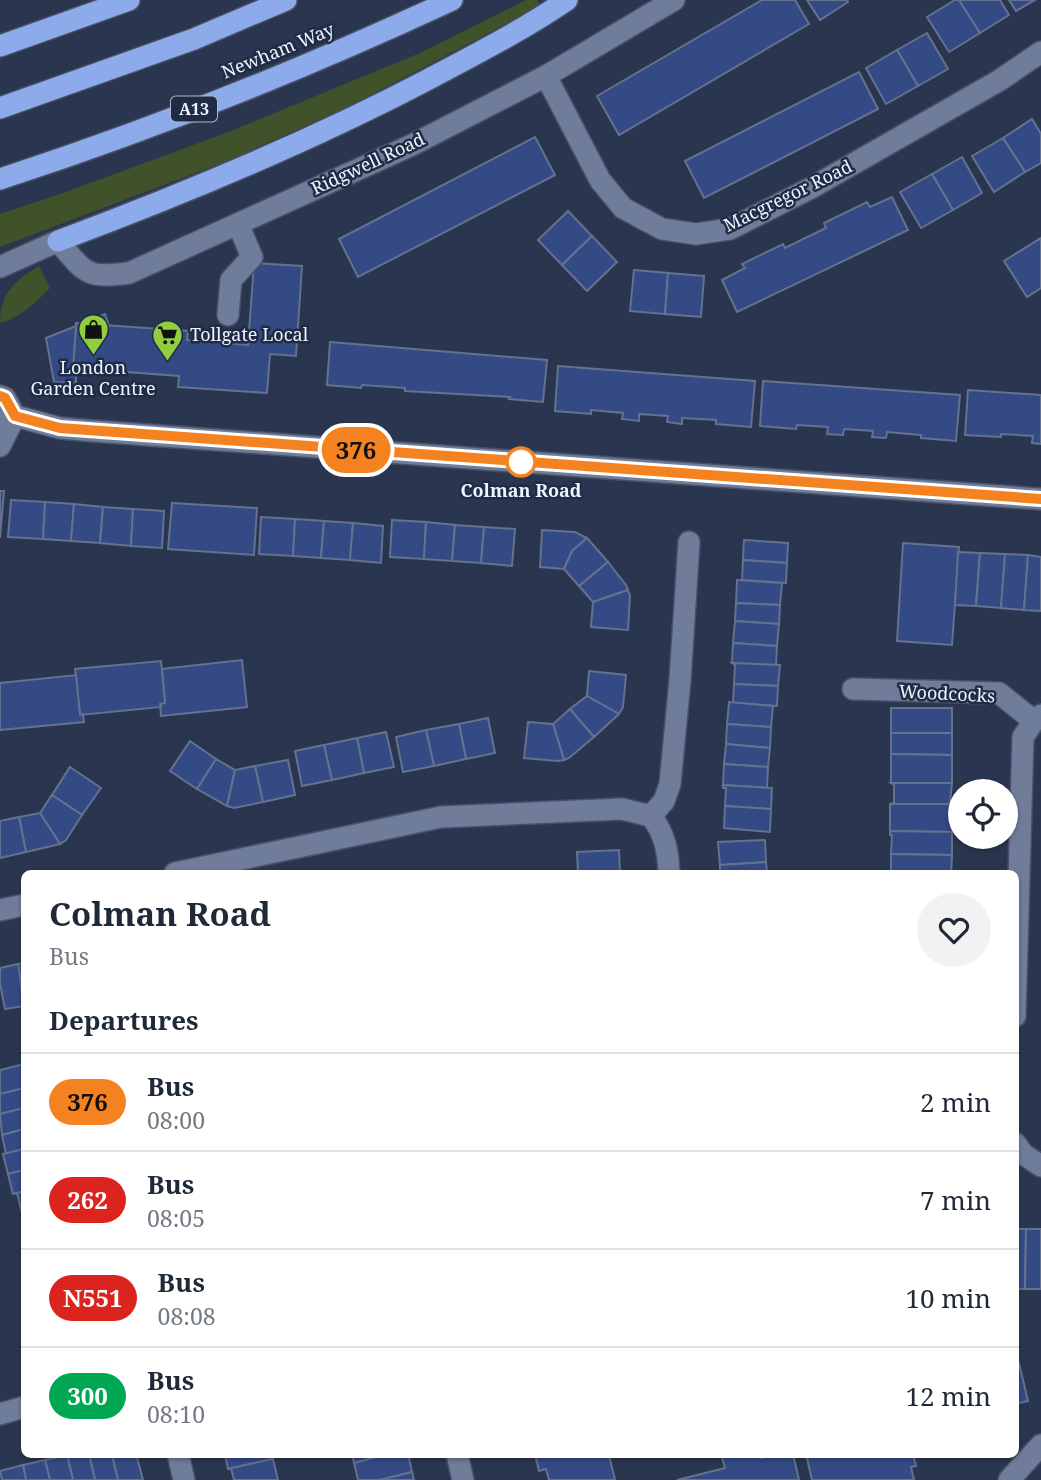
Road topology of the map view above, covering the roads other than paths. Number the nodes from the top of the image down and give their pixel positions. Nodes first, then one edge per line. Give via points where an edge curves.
1 (129, 0) edge
2 (286, 0) edge
3 (452, 0) edge
4 (567, 0) edge
5 (674, 0) edge
6 (0, 46) edge
7 (1041, 52) edge
8 (546, 76) junction
9 (0, 107) edge
10 (0, 178) edge
11 (238, 224) junction
12 (58, 241) junction
13 (0, 267) edge
14 (228, 315) dead end
15 (4, 405) edge
16 (0, 446) edge
17 (1041, 499) edge
18 (689, 542) dead end
19 (853, 689) dead end
20 (1037, 718) edge
21 (651, 816) junction
22 (189, 870) edge
23 (669, 870) edge
24 (1019, 876) edge
25 (21, 906) edge
26 (0, 910) edge
27 (1019, 1148) edge
28 (1041, 1166) edge
29 (21, 1408) edge
30 (0, 1414) edge
31 (1041, 1445) edge
32 (179, 1458) edge
33 (458, 1458) edge
34 (184, 1480) edge
35 (463, 1480) edge
36 (1009, 1480) edge

1 - 6 highway
2 - 9 highway via 194,39
3 - 10 highway, Newham Way / A13 via 218,100
4 - 12 highway via 522,31 366,112 164,202
5 - 8 street, Ridgwell Road
7 - 8 street, Macgregor Road via 811,188 730,229 696,234 662,229 623,208 600,180
8 - 11 street, Ridgwell Road via 412,145
11 - 12 street, Ridgwell Road via 129,274 111,276 79,268
11 - 14 street via 252,257 231,280
12 - 13 street
15 - 16 street
15 - 17 street via 60,428
18 - 21 street via 670,784
19 - 20 street, Woodcocks via 999,694
20 - 24 street, Woodcocks via 1023,737
21 - 22 street via 622,809 441,817
21 - 23 street via 667,848
25 - 26 street
27 - 28 street
29 - 30 street
31 - 36 street
32 - 34 street
33 - 35 street

